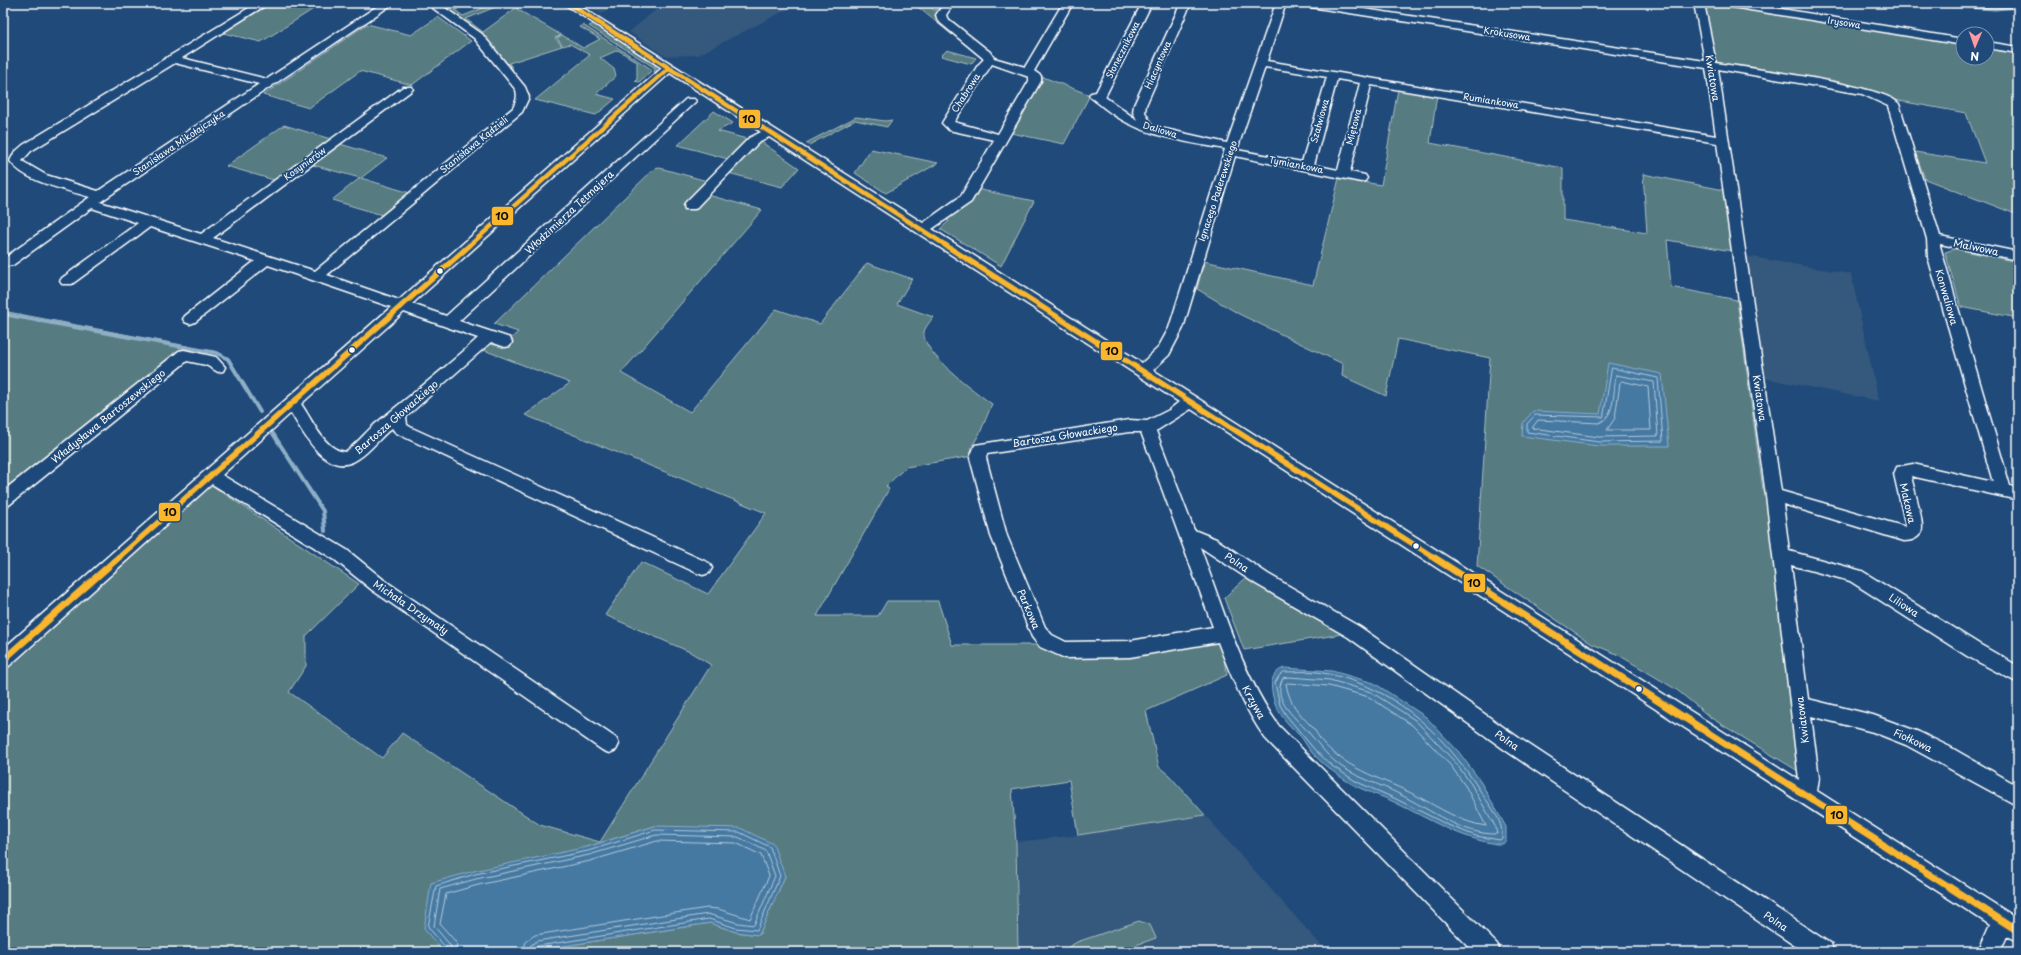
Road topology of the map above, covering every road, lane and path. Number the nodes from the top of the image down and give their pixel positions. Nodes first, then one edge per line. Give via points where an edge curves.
1 (264, 3) edge
2 (389, 3) edge
3 (431, 3) edge
4 (568, 3) edge
5 (949, 3) edge
6 (1068, 3) edge
7 (1147, 3) edge
8 (1186, 3) edge
9 (1282, 3) edge
10 (1304, 3) edge
11 (1699, 3) edge
12 (1726, 3) edge
13 (1955, 41) edge
14 (1995, 46) edge
15 (2018, 50) edge
16 (174, 59) junction
17 (990, 60) junction
18 (1261, 63) junction
19 (1711, 66) junction
20 (669, 68) junction
21 (1028, 72) junction
22 (1333, 75) junction
23 (1366, 80) junction
24 (267, 83) junction
25 (407, 89) dead end
26 (1097, 97) joint
27 (690, 101) dead end
28 (1893, 104) joint
29 (1147, 127) junction
30 (769, 132) junction
31 (1001, 138) junction
32 (1721, 140) junction
33 (1231, 149) junction
34 (1307, 167) junction
35 (1343, 174) junction
36 (1360, 178) dead end
37 (95, 200) junction
38 (690, 206) dead end
39 (148, 222) junction
40 (922, 230) junction
41 (203, 239) junction
42 (1934, 239) junction
43 (2018, 256) edge
44 (265, 260) junction
45 (8, 262) dead end
46 (316, 276) junction
47 (67, 281) dead end
48 (400, 305) junction
49 (190, 319) dead end
50 (449, 322) junction
51 (489, 336) junction
52 (505, 342) dead end
53 (218, 367) dead end
54 (1142, 371) junction
55 (1190, 402) junction
56 (289, 405) junction
57 (398, 416) junction
58 (1150, 427) junction
59 (981, 449) joint
60 (210, 475) junction
61 (2011, 492) edge
62 (1774, 495) junction
63 (3, 500) edge
64 (1188, 537) junction
65 (1781, 556) junction
66 (703, 568) dead end
67 (1223, 633) junction
68 (4, 657) edge
69 (2018, 675) edge
70 (1800, 705) junction
71 (609, 744) dead end
72 (1806, 795) junction
73 (2018, 797) edge
74 (2011, 926) edge
75 (1489, 952) edge
76 (1823, 952) edge
77 (1990, 952) edge

1 - 16 street
2 - 24 street, Stanisława Mikołajczyka
3 - 46 street, Stanisława Kądzieli via 484,41 521,89 524,98 522,103 518,110
4 - 20 street
5 - 17 street via 941,15 942,19
6 - 21 street
7 - 26 street, Słonecznikowa
8 - 29 street, Hiacyntowa via 1140,105 1139,112
9 - 18 street, Ignacego Paderewskiego
10 - 19 street, Krokusowa
11 - 19 street, Kwiatowa
12 - 13 street, Irysowa
14 - 15 street
16 - 24 street
16 - 37 street via 27,148 18,156 18,164 42,178
17 - 21 street
17 - 31 street, Chabrowa via 984,65 948,123 953,127
18 - 22 street, Rumiankowa
18 - 33 street, Ignacego Paderewskiego
19 - 28 street, Krokusowa via 1863,91 1880,96
19 - 32 street, Kwiatowa
20 - 30 street
20 - 48 street
21 - 31 street via 1035,76 1035,81
22 - 23 street, Rumiankowa
22 - 34 street, Szałwiowa
23 - 32 street, Rumiankowa
23 - 35 street, Miętowa
24 - 37 street, Stanisława Mikołajczyka
25 - 41 street, Kosynierów
26 - 29 street, Daliowa via 1125,118
27 - 50 street, Włodzimierza Tetmajera
28 - 42 street, Konwaliowa
29 - 33 street, Daliowa
30 - 38 street via 753,141
30 - 40 street
31 - 40 street via 966,199
32 - 62 street, Kwiatowa
33 - 34 street, Tymiankowa
33 - 54 street, Ignacego Paderewskiego via 1176,328 1164,351
34 - 35 street, Tymiankowa
35 - 36 street, Tymiankowa
37 - 39 street
37 - 45 street, Stanisława Mikołajczyka
39 - 41 street
39 - 47 street
40 - 54 street
41 - 44 street
42 - 43 street, Malwowa
42 - 61 street, Konwaliowa via 1935,257
44 - 46 street
44 - 49 street
46 - 48 street
48 - 50 street
48 - 56 street
50 - 51 street
51 - 52 street
51 - 57 street, Bartosza Głowackiego
53 - 63 street, Władysława Bartoszewskiego via 211,361 184,354
54 - 55 street
55 - 58 street
55 - 72 street
56 - 57 street, Bartosza Głowackiego via 296,408 323,448 339,458 353,454 379,429
56 - 60 street
57 - 66 street via 400,428 407,432
58 - 59 street, Bartosza Głowackiego via 1129,426
58 - 64 street, Krzywa via 1150,435
59 - 67 street, Parkowa via 978,458 980,468 999,536 1038,632 1046,641 1065,650 1130,650
60 - 68 street
60 - 71 street, Michała Drzymały via 341,555 378,585
61 - 62 street, Makowa via 1913,470 1903,471 1914,527 1910,534
62 - 65 street, Kwiatowa
64 - 67 street, Krzywa
64 - 76 street, Polna via 1195,537 1210,544 1262,579 1354,632 1512,744
65 - 69 street, Liliowa via 1856,576 1973,650
65 - 70 street, Kwiatowa
67 - 75 street, Krzywa via 1249,697 1272,732
70 - 72 street, Kwiatowa via 1809,778
70 - 73 street, Fiołkowa via 1898,732
72 - 74 street
74 - 77 street

